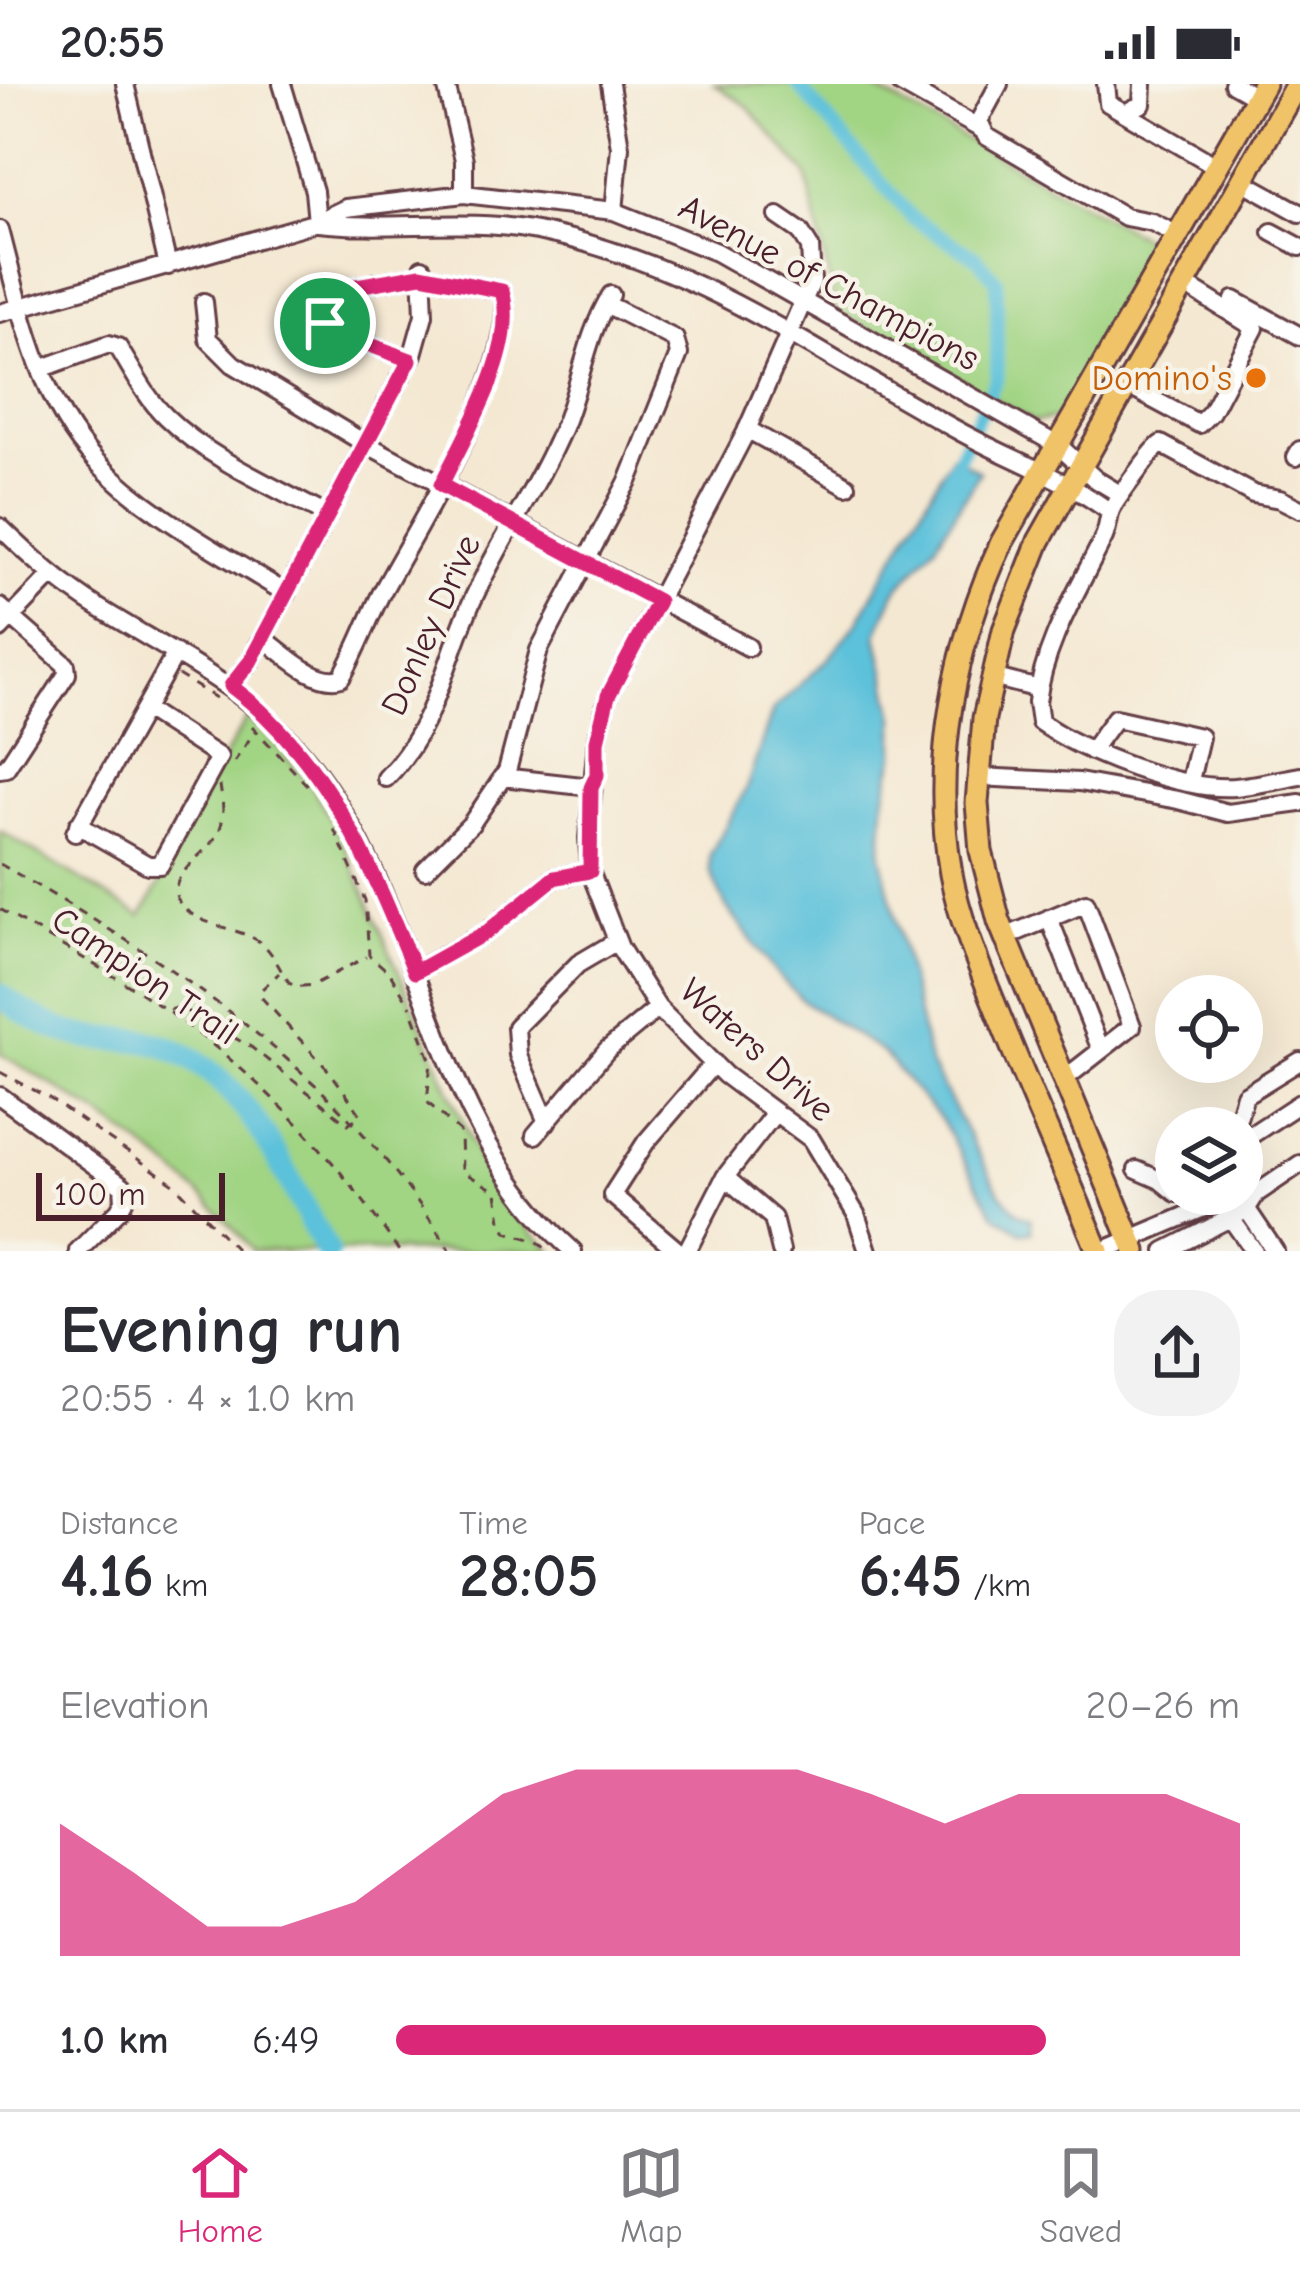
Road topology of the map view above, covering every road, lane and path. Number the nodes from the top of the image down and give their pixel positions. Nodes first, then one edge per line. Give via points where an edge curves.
1 (124, 84) edge
2 (282, 84) edge
3 (446, 84) edge
4 (610, 84) edge
5 (901, 84) edge
6 (999, 84) edge
7 (1106, 84) edge
8 (1143, 84) edge
9 (1233, 84) edge
10 (1297, 84) edge
11 (1260, 91) edge
12 (1125, 112) junction
13 (980, 129) junction
14 (1216, 166) junction
15 (1242, 181) junction
16 (464, 194) junction
17 (614, 211) junction
18 (1300, 214) edge
19 (778, 216) dead end
20 (317, 222) junction
21 (0, 230) edge
22 (1272, 232) dead end
23 (1176, 234) junction
24 (1300, 248) edge
25 (168, 266) junction
26 (422, 270) junction
27 (1184, 284) junction
28 (803, 300) junction
29 (1234, 300) dead end
30 (204, 302) dead end
31 (20, 307) junction
32 (0, 313) edge
33 (789, 332) junction
34 (1300, 336) edge
35 (410, 360) junction
36 (43, 368) junction
37 (1128, 386) junction
38 (747, 429) junction
39 (366, 444) junction
40 (1059, 446) junction
41 (1082, 466) junction
42 (1042, 474) junction
43 (441, 485) junction
44 (847, 486) dead end
45 (1069, 488) junction
46 (1120, 494) junction
47 (1300, 509) edge
48 (1110, 512) junction
49 (328, 516) junction
50 (512, 523) junction
51 (0, 526) edge
52 (585, 562) junction
53 (52, 575) junction
54 (286, 594) junction
55 (658, 601) junction
56 (4, 618) edge
57 (263, 638) junction
58 (748, 647) dead end
59 (172, 661) junction
60 (992, 677) junction
61 (1039, 688) junction
62 (226, 694) junction
63 (145, 709) junction
64 (247, 721) dead end
65 (257, 730) junction
66 (1091, 752) junction
67 (0, 769) edge
68 (226, 770) dead end
69 (1300, 776) edge
70 (502, 777) junction
71 (978, 777) junction
72 (221, 778) dead end
73 (386, 778) dead end
74 (1190, 781) junction
75 (1261, 783) junction
76 (309, 788) dead end
77 (591, 788) junction
78 (1300, 803) edge
79 (1265, 809) junction
80 (328, 819) dead end
81 (0, 864) edge
82 (425, 870) dead end
83 (590, 871) junction
84 (0, 909) edge
85 (1049, 918) junction
86 (1005, 937) junction
87 (617, 941) junction
88 (369, 955) junction
89 (280, 972) junction
90 (415, 972) junction
91 (658, 1008) junction
92 (168, 1012) junction
93 (1101, 1050) junction
94 (1300, 1061) edge
95 (714, 1063) junction
96 (0, 1072) edge
97 (1063, 1080) junction
98 (0, 1096) edge
99 (1300, 1102) edge
100 (1241, 1107) edge
101 (773, 1114) junction
102 (352, 1122) junction
103 (1263, 1127) edge
104 (1300, 1165) edge
105 (1137, 1170) dead end
106 (725, 1178) junction
107 (1155, 1178) edge
108 (1263, 1186) edge
109 (1187, 1215) edge
110 (1218, 1215) edge
111 (1244, 1215) edge
112 (1133, 1245) edge
113 (1258, 1248) edge
114 (78, 1251) edge
115 (238, 1251) edge
116 (399, 1251) edge
117 (450, 1251) edge
118 (548, 1251) edge
119 (573, 1251) edge
120 (683, 1251) edge
121 (781, 1251) edge
122 (868, 1251) edge
123 (1100, 1251) edge
124 (1165, 1251) edge

1 - 25 street
2 - 20 street
3 - 16 street
4 - 17 street via 620,147
5 - 13 street
6 - 13 street
7 - 12 street via 1108,103
8 - 12 street via 1142,104
9 - 11 street
10 - 15 main road
11 - 14 main road
12 - 14 street
13 - 23 street via 1125,217
14 - 15 main road
14 - 23 main road
15 - 18 street
15 - 27 main road
16 - 17 street, Avenue of Champions
16 - 20 street, Avenue of Champions via 346,208
17 - 28 street, Avenue of Champions via 716,252
19 - 28 street, Waters Drive via 810,247 812,281
20 - 25 street, Avenue of Champions
20 - 33 street, Avenue of Champions via 489,224 593,244 692,280
21 - 31 street
22 - 24 street
23 - 40 main road
25 - 31 street, Avenue of Champions
26 - 35 street via 424,315
26 - 35 street via 333,290 320,304 325,323
26 - 43 street via 502,291 508,310 494,372
27 - 37 main road
27 - 37 street via 1256,328 1211,412 1199,424
28 - 33 street, Waters Drive
28 - 40 street, Avenue of Champions
29 - 34 street
30 - 39 street via 208,339 219,352
31 - 32 street, Avenue of Champions
31 - 36 street
33 - 38 street, Waters Drive
33 - 42 street, Avenue of Champions
35 - 39 street
36 - 49 street via 118,347 169,421
36 - 54 street via 93,458 140,501
37 - 41 main road
38 - 44 street
38 - 55 street, Waters Drive
39 - 43 street
39 - 49 street
40 - 41 street, Avenue of Champions
40 - 42 main road
41 - 45 main road
41 - 46 street, Avenue of Champions
42 - 45 street, Avenue of Champions
42 - 123 main road via 986,577 958,662 947,829 972,949
43 - 50 street
43 - 57 street via 341,678 317,676
45 - 48 street, Avenue of Champions
45 - 60 main road via 1019,584
46 - 47 street via 1161,444 1252,494
46 - 48 street
48 - 61 street
49 - 54 street
50 - 52 street
50 - 52 street, Donley Drive via 562,430 609,299 675,339 679,354
50 - 73 street, Donley Drive via 473,599 429,718
51 - 53 street
52 - 55 street
52 - 70 street via 539,650
53 - 56 street
53 - 59 street
54 - 57 street
55 - 58 street
55 - 77 street, Waters Drive via 608,696
56 - 67 street via 66,665 67,674
57 - 62 street
59 - 62 street
59 - 62 path
59 - 63 street
60 - 61 street
60 - 71 main road
61 - 66 street via 1040,722
62 - 90 street via 294,742 320,775 368,856
63 - 63 street via 76,829 160,865 219,757
64 - 65 path
65 - 68 path
65 - 76 path
66 - 74 street
66 - 74 street via 1115,718 1200,737
69 - 75 street
70 - 77 street
70 - 82 street via 471,824
71 - 79 street via 1079,782 1228,813
71 - 86 main road via 981,850
72 - 89 path via 218,835 176,893 184,907 263,945
74 - 75 street
75 - 79 street
77 - 83 street, Waters Drive
78 - 79 street
80 - 88 path via 365,900
81 - 102 path via 220,1002
83 - 87 street, Waters Drive
83 - 90 street via 554,878 487,932
84 - 92 path, Campion Trail
85 - 86 street
85 - 93 street
85 - 93 street via 1086,902 1132,1026
86 - 97 main road
87 - 91 street, Waters Drive
87 - 91 street via 578,964 516,1027 541,1128 608,1050
88 - 89 path via 302,988
88 - 118 path via 411,1006 431,1062 428,1102 461,1132 462,1171 497,1192 507,1232
89 - 102 path via 261,997 361,1114
90 - 119 street via 479,1130 527,1204
91 - 95 street, Waters Drive
92 - 102 path via 178,1006 221,1028
92 - 116 path, Campion Trail via 309,1135
93 - 97 street
94 - 100 street via 1245,1095
95 - 101 street, Waters Drive
95 - 120 street via 612,1195
96 - 115 path via 174,1184
97 - 112 main road
98 - 114 street via 123,1186 119,1210
99 - 103 street
101 - 106 street
101 - 122 street, Waters Drive via 811,1139 856,1214
102 - 117 path
104 - 108 street
105 - 107 street
106 - 120 street
106 - 121 street via 773,1218
109 - 112 street
110 - 124 street
111 - 113 street
112 - 123 street

